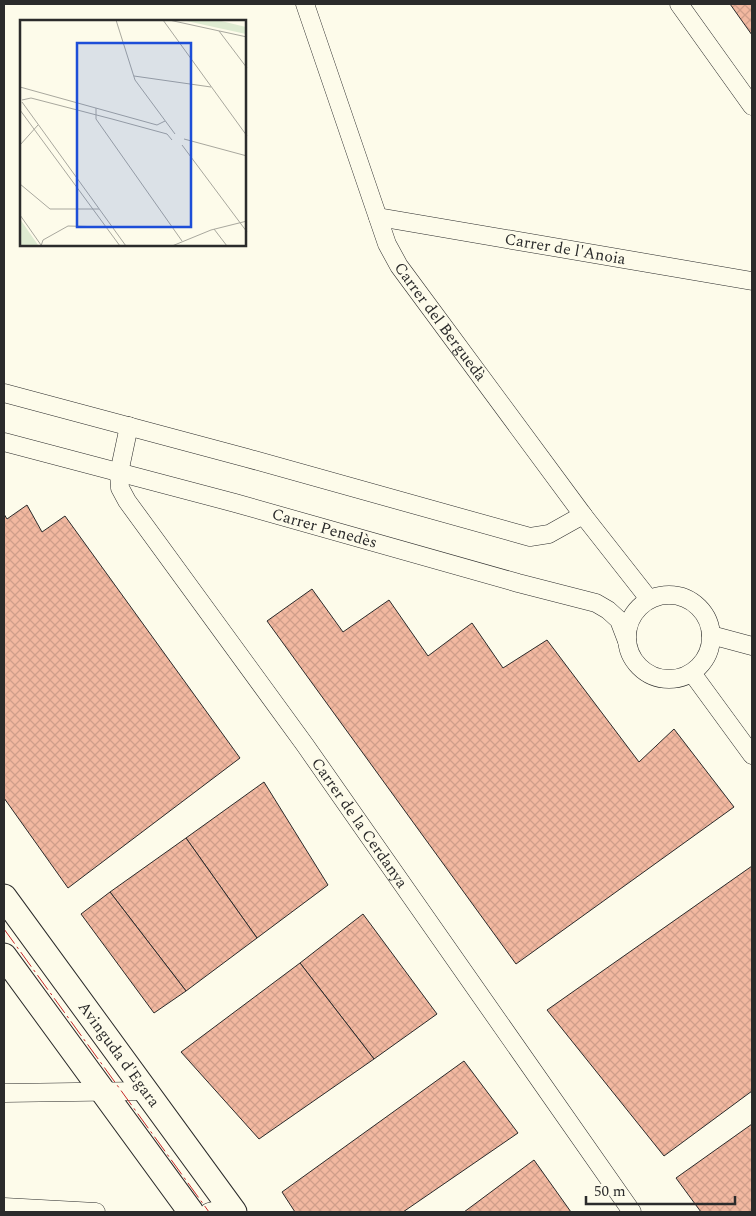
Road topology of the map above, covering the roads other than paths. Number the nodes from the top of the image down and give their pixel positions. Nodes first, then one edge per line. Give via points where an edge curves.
1 (305, 4) edge
2 (679, 4) edge
3 (752, 106) edge
4 (378, 217) junction
5 (752, 281) edge
6 (4, 393) edge
7 (130, 426) junction
8 (4, 442) edge
9 (120, 473) junction
10 (583, 515) junction
11 (649, 599) junction
12 (711, 635) junction
13 (627, 641) junction
14 (752, 646) edge
15 (692, 673) junction
16 (752, 755) edge
17 (4, 897) edge
18 (4, 956) edge
19 (146, 1091) junction
20 (103, 1092) junction
21 (4, 1093) edge
22 (4, 1207) edge
23 (224, 1210) edge
24 (96, 1212) edge
25 (191, 1212) edge
26 (632, 1212) edge

1 - 4 street, Carrer del Berguedà
2 - 3 street
4 - 5 street, Carrer de l'Anoia
4 - 10 street, Carrer del Berguedà via 399,266
6 - 7 street
7 - 9 street, Carrer de la Cerdanya
7 - 10 street via 530,537 549,534
8 - 9 street, Carrer Penedès
9 - 13 street, Carrer Penedès via 596,603 619,620
9 - 26 street, Carrer de la Cerdanya via 120,488 127,501 305,745
10 - 11 street, Carrer del Berguedà
11 - 12 street via 673,594 687,598 706,615
11 - 13 street via 634,613 628,626
12 - 14 street
12 - 15 street via 708,655
13 - 15 street via 634,661 649,674 664,679
15 - 16 street
17 - 19 street, Avinguda d'Egara
18 - 20 street
19 - 20 street
19 - 23 street, Avinguda d'Egara
20 - 21 street
20 - 25 street
22 - 24 street

